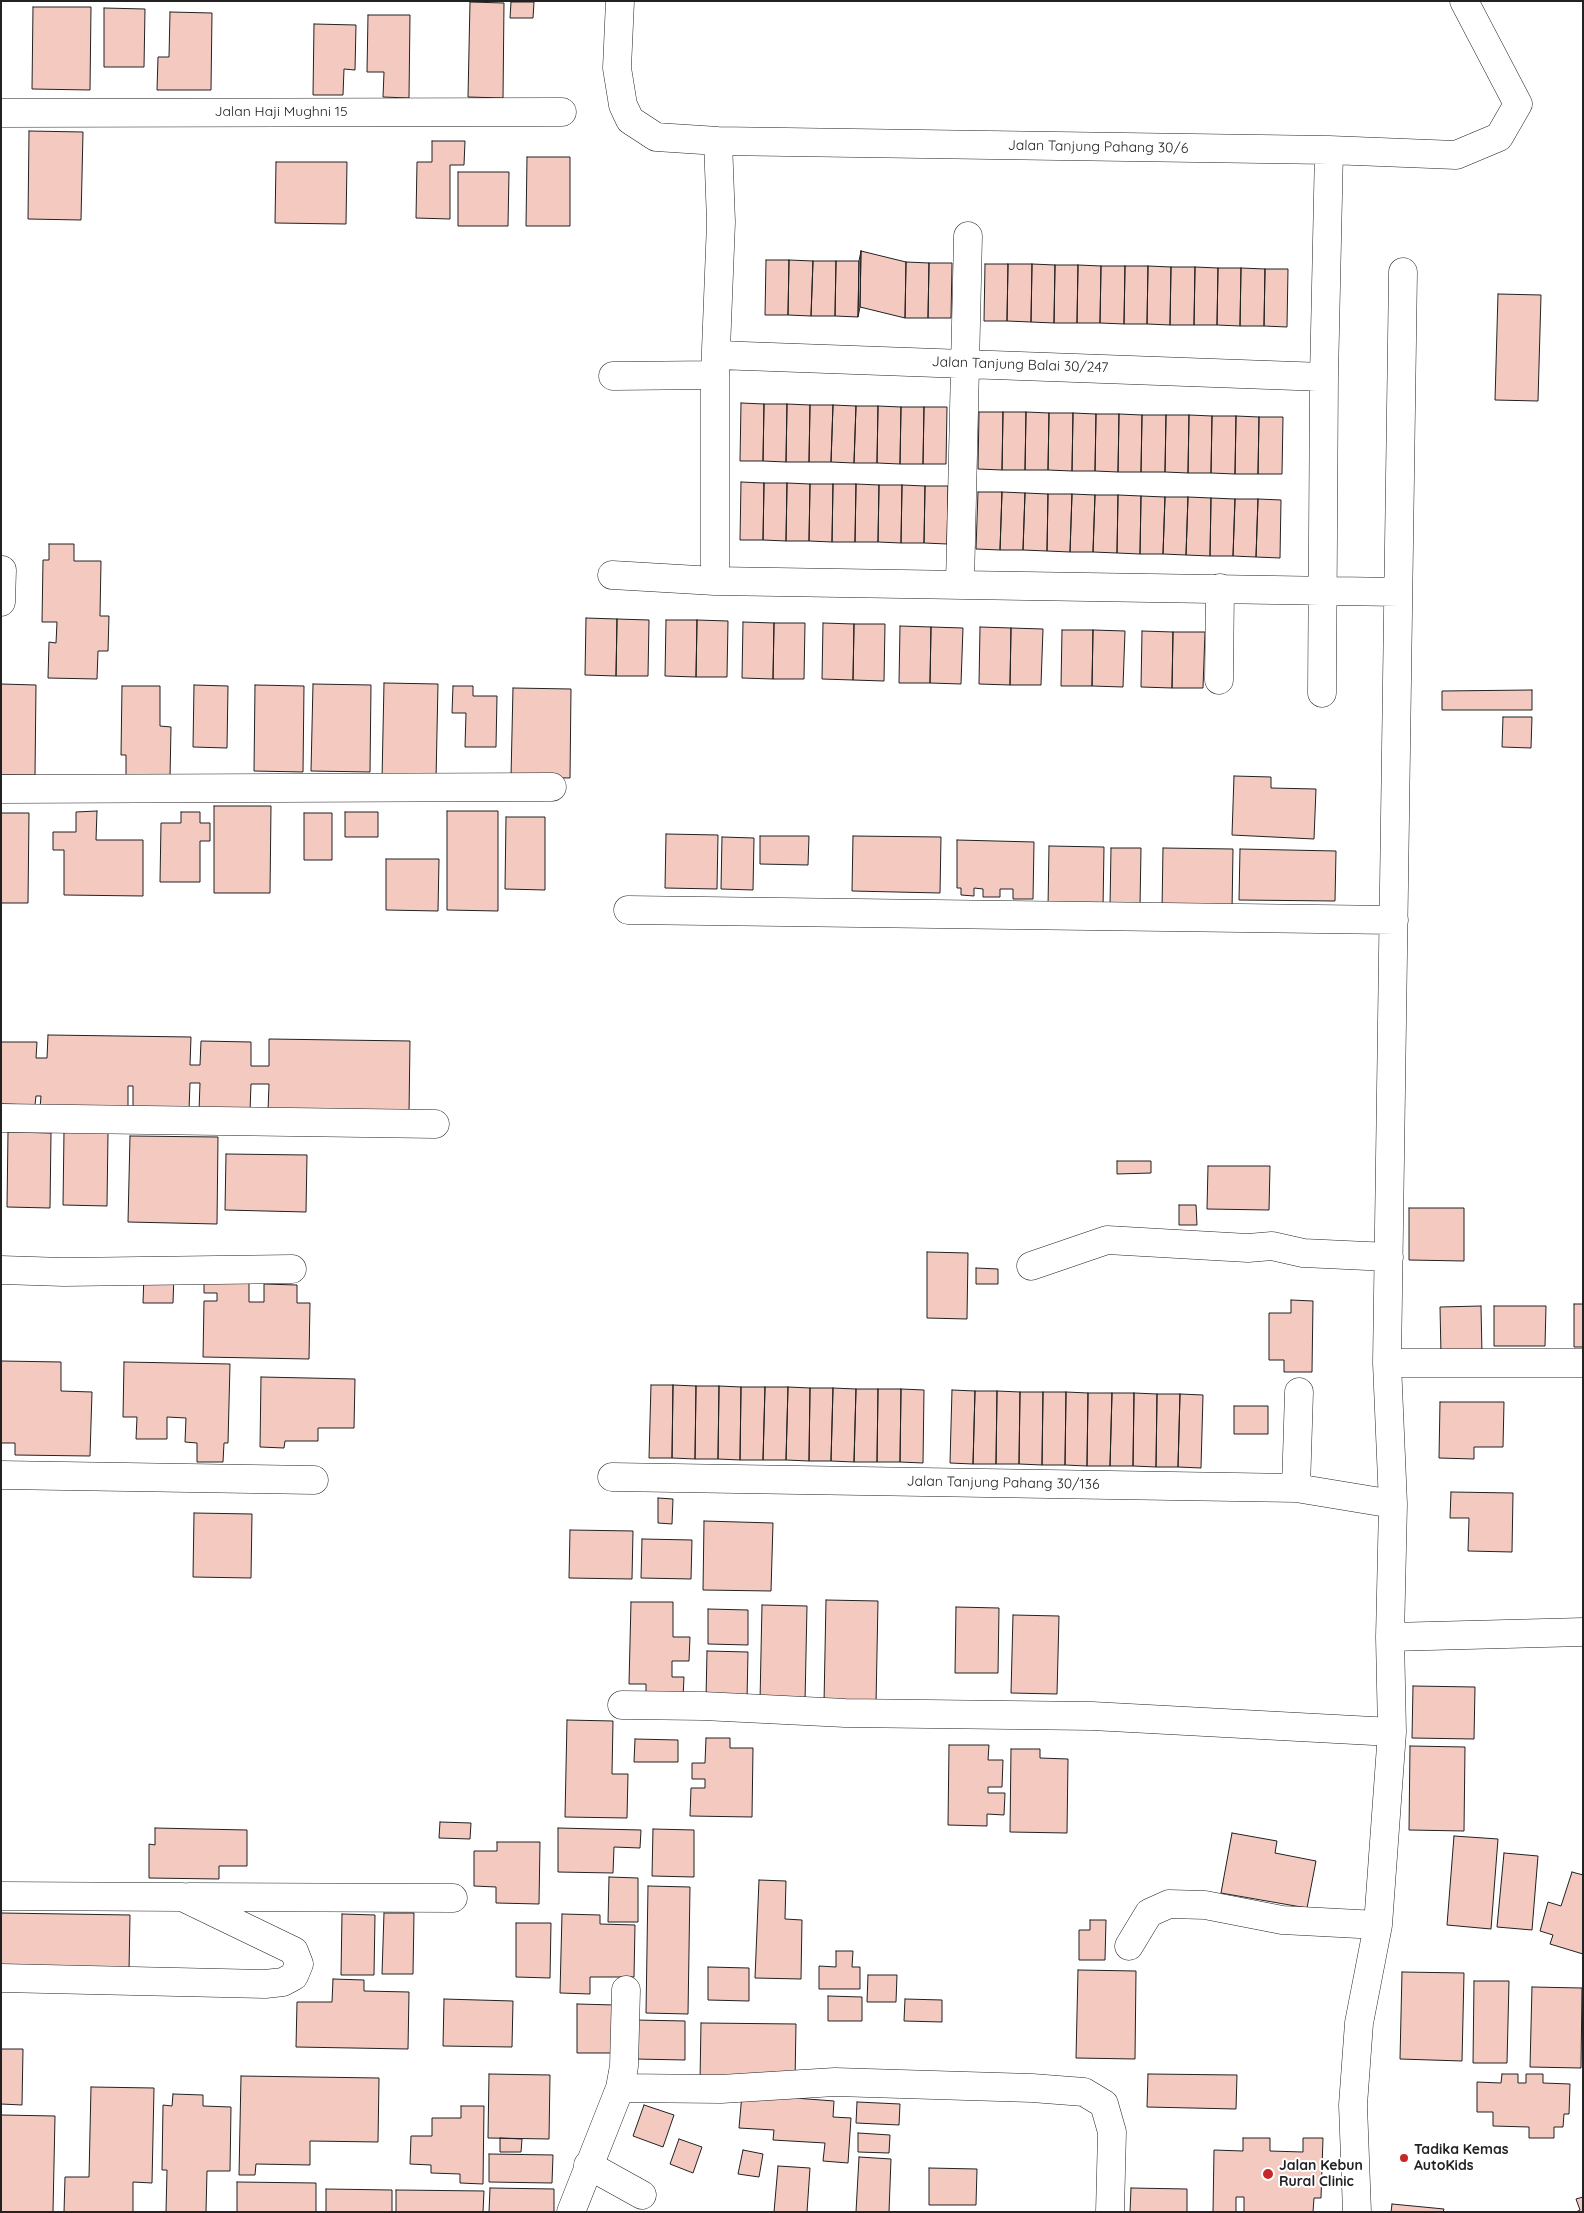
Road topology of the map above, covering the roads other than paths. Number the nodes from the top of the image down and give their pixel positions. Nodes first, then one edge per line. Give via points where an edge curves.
1 (620, 1) edge
2 (1464, 1) edge
3 (562, 112) dead end
4 (1, 113) edge
5 (718, 141) junction
6 (1329, 150) junction
7 (968, 236) dead end
8 (1403, 272) dead end
9 (965, 363) junction
10 (715, 365) junction
11 (613, 376) dead end
12 (1324, 377) junction
13 (2, 570) edge
14 (612, 575) dead end
15 (715, 581) junction
16 (960, 584) junction
17 (1220, 588) junction
18 (1324, 590) junction
19 (1398, 592) junction
20 (1, 602) edge
21 (1219, 680) dead end
22 (1322, 693) dead end
23 (552, 786) dead end
24 (1, 789) edge
25 (628, 910) dead end
26 (1394, 920) junction
27 (1, 1118) edge
28 (435, 1124) dead end
29 (1388, 1257) junction
30 (1031, 1266) dead end
31 (292, 1269) dead end
32 (1, 1270) edge
33 (1387, 1363) junction
34 (1583, 1363) edge
35 (1299, 1392) dead end
36 (1, 1475) edge
37 (612, 1477) dead end
38 (314, 1480) dead end
39 (1296, 1488) junction
40 (1393, 1504) junction
41 (1583, 1632) edge
42 (1390, 1637) junction
43 (622, 1705) dead end
44 (1392, 1732) junction
45 (1, 1896) edge
46 (182, 1897) junction
47 (453, 1898) dead end
48 (1378, 1925) junction
49 (1129, 1946) dead end
50 (1, 1978) edge
51 (626, 1990) dead end
52 (620, 2088) junction
53 (588, 2165) junction
54 (642, 2195) dead end
55 (571, 2212) edge
56 (1110, 2212) edge
57 (1357, 2212) edge

1 - 5 street, Jalan Tanjung Pahang 30/6 via 617,68 623,105 630,120 656,137
2 - 6 street, Jalan Tanjung Pahang 30/6 via 1518,104 1499,137 1456,155
3 - 4 street, Jalan Haji Mughni 15
5 - 6 street, Jalan Tanjung Pahang 30/6
5 - 10 street via 721,222
6 - 12 street
7 - 9 street
8 - 19 street
9 - 10 street, Jalan Tanjung Balai 30/247
9 - 12 street, Jalan Tanjung Balai 30/247
9 - 16 street
10 - 11 street, Jalan Tanjung Balai 30/247
10 - 15 street
12 - 18 street
13 - 20 street
14 - 15 street
15 - 16 street
16 - 17 street
17 - 18 street
17 - 21 street
18 - 19 street
18 - 22 street
19 - 26 street
23 - 24 street
25 - 26 street
26 - 29 street
27 - 28 street
29 - 30 street via 1303,1253 1272,1246 1248,1248 1107,1240
29 - 33 street
31 - 32 street
33 - 34 street
33 - 40 street
35 - 39 street
36 - 38 street
37 - 39 street, Jalan Tanjung Pahang 30/136
39 - 40 street, Jalan Tanjung Pahang 30/136
40 - 42 street
41 - 42 street
42 - 44 street
43 - 44 street via 845,1713 1092,1716
44 - 48 street
45 - 46 street
46 - 47 street
46 - 50 street via 294,1951 299,1964 294,1976 284,1982 265,1984
48 - 49 street via 1282,1920 1205,1905 1169,1904 1149,1913
48 - 57 street via 1359,2022 1353,2105
51 - 52 street via 624,2066
52 - 53 street
52 - 56 street via 721,2089 835,2082 1024,2087 1084,2092 1104,2104 1112,2132
53 - 54 street
53 - 55 street

